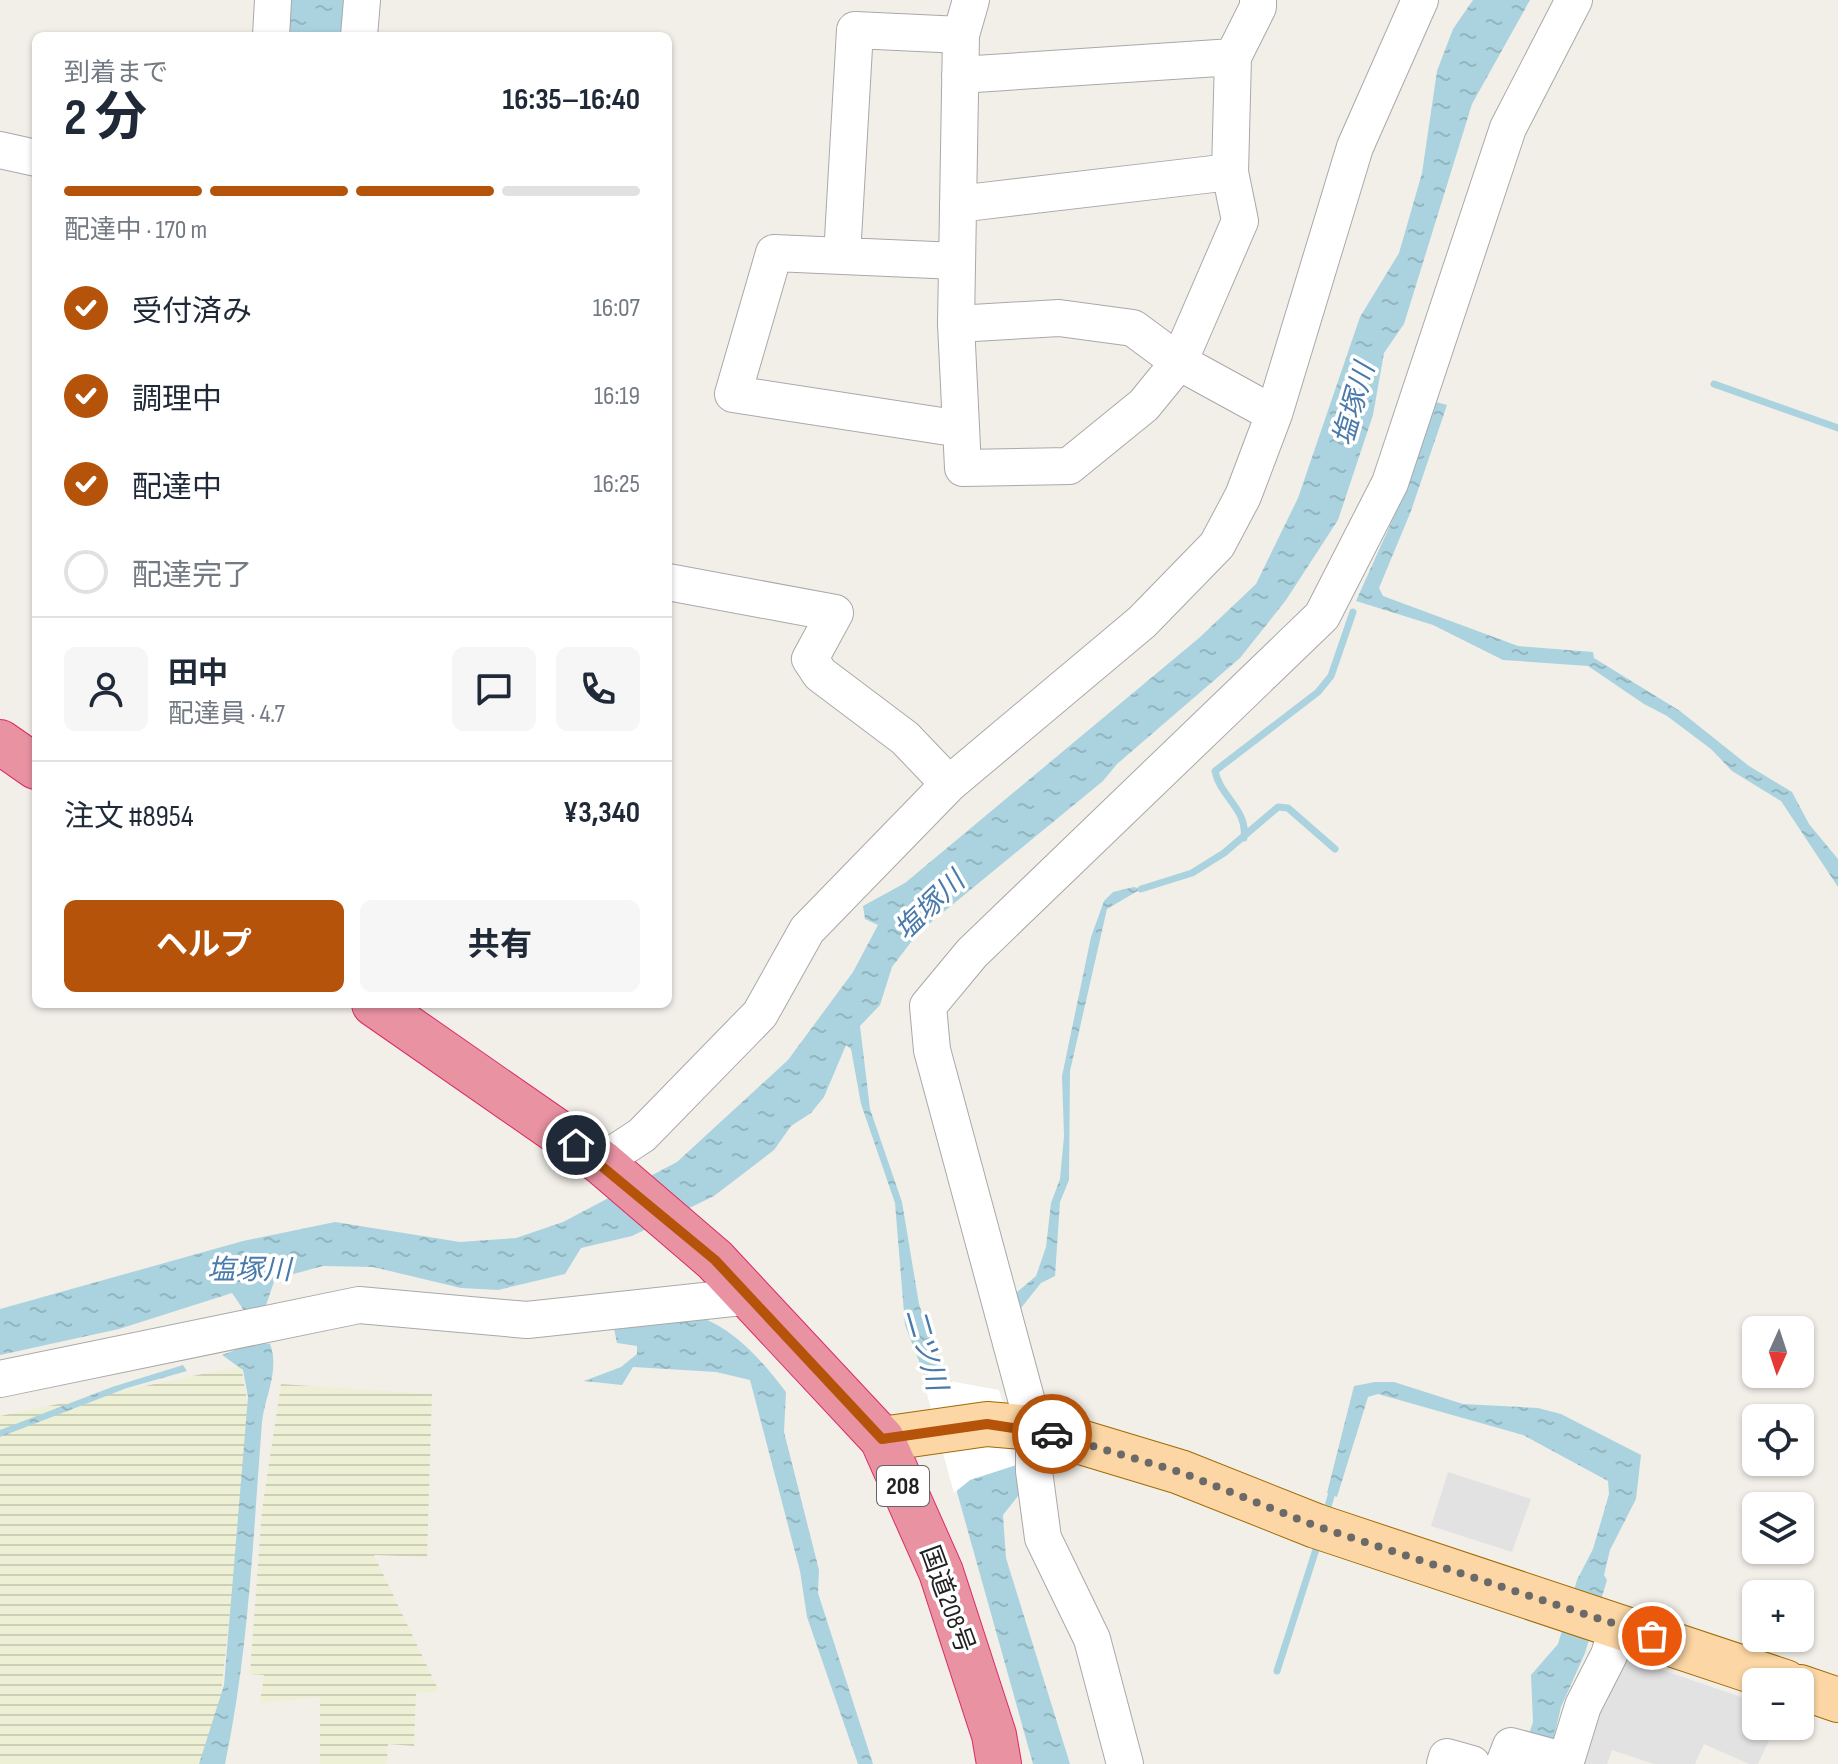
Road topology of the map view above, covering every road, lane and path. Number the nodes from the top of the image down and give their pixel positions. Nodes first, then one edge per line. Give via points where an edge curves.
1 (273, 0) edge
2 (362, 0) edge
3 (971, 0) edge
4 (1258, 0) edge
5 (1420, 0) edge
6 (1574, 0) edge
7 (271, 32) edge
8 (359, 32) edge
9 (961, 35) junction
10 (1233, 57) junction
11 (960, 75) junction
12 (0, 150) edge
13 (32, 157) edge
14 (1230, 172) junction
15 (958, 204) junction
16 (842, 256) junction
17 (957, 261) junction
18 (956, 324) junction
19 (1179, 362) junction
20 (1274, 414) junction
21 (961, 429) junction
22 (672, 583) edge
23 (0, 742) edge
24 (32, 764) edge
25 (949, 784) junction
26 (380, 1008) edge
27 (601, 1162) junction
28 (751, 1296) junction
29 (0, 1379) edge
30 (1023, 1427) junction
31 (882, 1439) junction
32 (1594, 1617) junction
33 (1744, 1668) edge
34 (1814, 1692) edge
35 (1838, 1700) edge
36 (1525, 1757) edge
37 (999, 1764) edge
38 (1125, 1764) edge
39 (1445, 1764) edge
40 (1472, 1764) edge

1 - 7 street
2 - 8 street
3 - 9 street
4 - 10 street
5 - 20 street via 1355,147
6 - 30 street via 1508,128 1390,483 1322,616 972,953 928,1006 932,1050
9 - 11 street
9 - 16 street via 855,30
10 - 11 street
10 - 14 street
11 - 15 street
12 - 13 street
14 - 15 street
14 - 19 street via 1240,221
15 - 17 street
16 - 17 street
16 - 21 street via 774,253 733,394
17 - 18 street
18 - 19 street via 1059,318 1133,328
18 - 21 street
19 - 20 street
19 - 21 street via 1144,405 1069,466 963,468
20 - 25 street via 1243,496 1217,545 1142,622
22 - 25 street via 835,613 810,659 820,674 905,738
23 - 24 highway
25 - 27 street via 807,930 760,1014 642,1135
26 - 27 highway, 国道208号 / 208
27 - 28 highway, 国道208号 / 208
28 - 29 street via 527,1320 359,1305
28 - 31 highway, 国道208号 / 208
30 - 31 main road via 987,1424
30 - 32 main road via 1180,1472 1326,1530
30 - 38 street via 1043,1538 1092,1639
31 - 37 highway, 国道208号 / 208 via 941,1572
32 - 33 main road
32 - 36 street via 1609,1655 1583,1706 1566,1761
34 - 35 main road
39 - 40 street via 1447,1757

